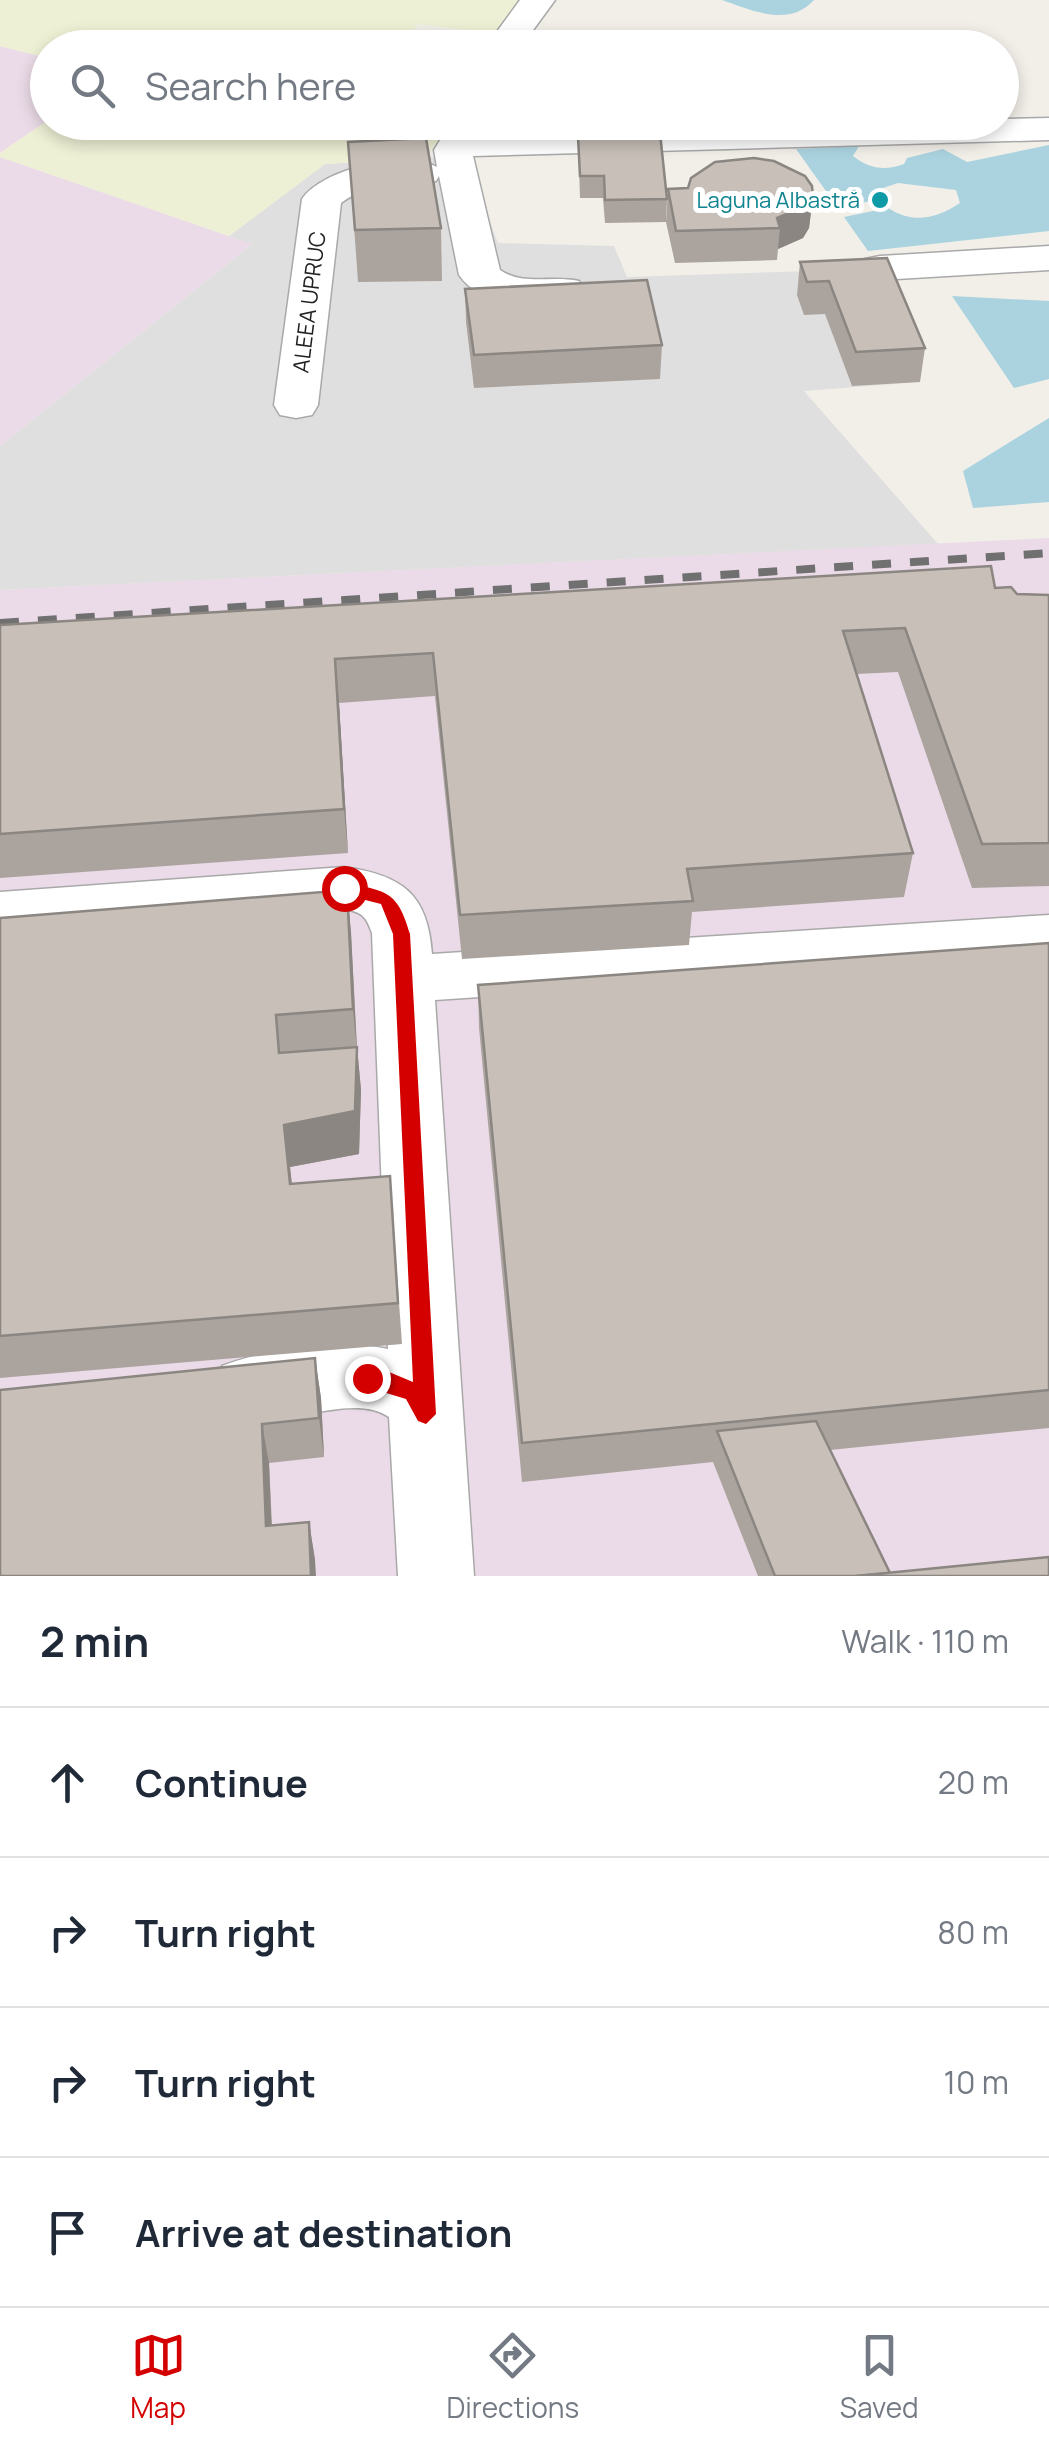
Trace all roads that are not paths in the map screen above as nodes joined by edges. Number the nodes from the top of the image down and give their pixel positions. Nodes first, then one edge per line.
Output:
1 (538, 0) edge
2 (516, 30) edge
3 (1049, 129) edge
4 (1019, 130) edge
5 (458, 140) edge
6 (458, 140) edge
7 (1049, 258) edge
8 (880, 268) edge
9 (605, 289) edge
10 (296, 405) dead end
11 (0, 914) edge
12 (1049, 936) edge
13 (404, 980) junction
14 (193, 1393) edge
15 (426, 1414) junction
16 (436, 1576) edge

1 - 2 street
3 - 4 street
5 - 9 street
6 - 10 street, ALEEA UPRUC
7 - 8 street
11 - 13 street
12 - 13 street
13 - 15 street
14 - 15 street
15 - 16 street

